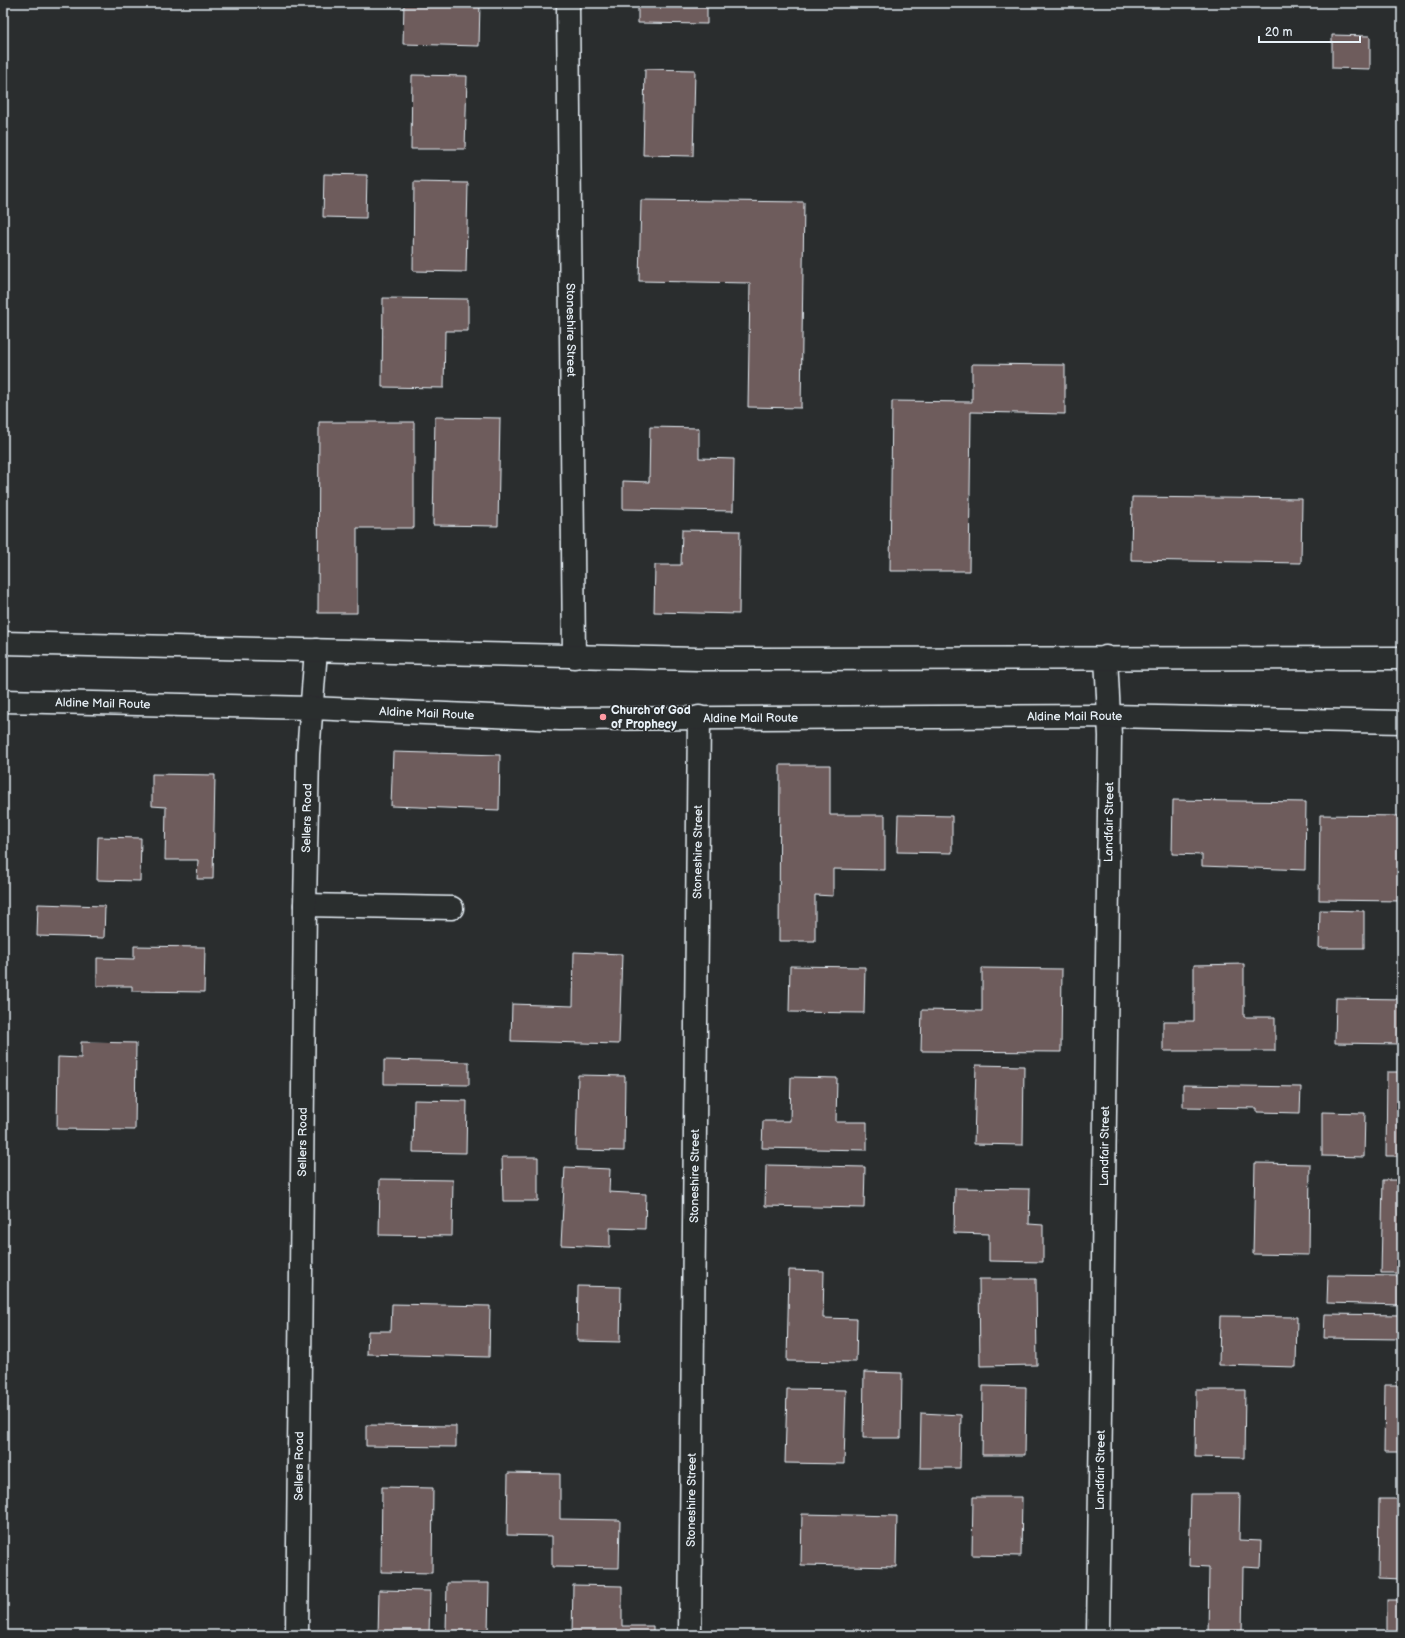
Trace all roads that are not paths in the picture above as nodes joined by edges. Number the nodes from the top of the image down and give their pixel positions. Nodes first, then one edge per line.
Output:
1 (568, 3) edge
2 (3, 643) edge
3 (316, 650) junction
4 (574, 657) junction
5 (1106, 657) junction
6 (1402, 658) edge
7 (3, 701) edge
8 (311, 708) junction
9 (1110, 716) junction
10 (699, 717) junction
11 (1402, 722) edge
12 (305, 905) junction
13 (452, 908) dead end
14 (297, 1635) edge
15 (690, 1635) edge
16 (1098, 1635) edge

1 - 4 street, Stoneshire Street
2 - 3 street
3 - 4 street
3 - 8 street, Sellers Road
4 - 5 street
5 - 6 street
5 - 9 street, Landfair Street
7 - 8 street, Aldine Mail Route
8 - 10 street, Aldine Mail Route
8 - 12 street, Sellers Road
9 - 10 street, Aldine Mail Route
9 - 11 street, Aldine Mail Route
9 - 16 street, Landfair Street
10 - 15 street, Stoneshire Street
12 - 13 street
12 - 14 street, Sellers Road

